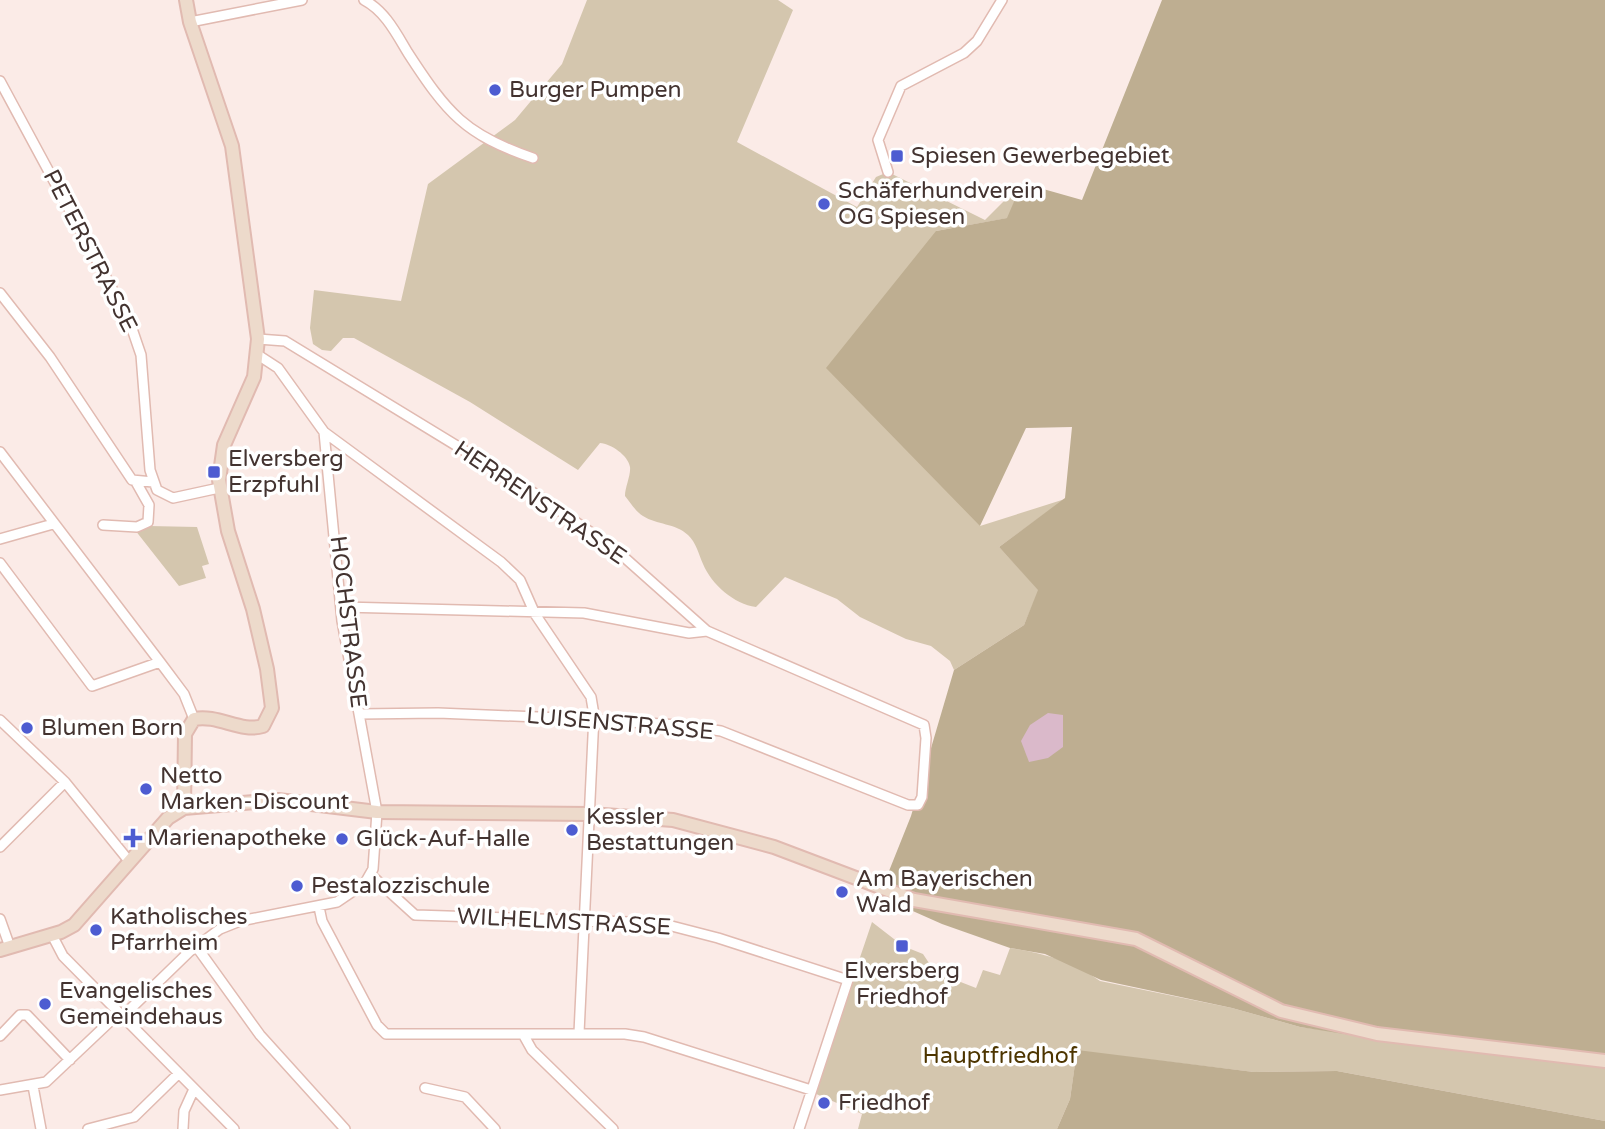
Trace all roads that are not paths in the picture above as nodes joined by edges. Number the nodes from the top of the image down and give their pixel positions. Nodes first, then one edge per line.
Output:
1 (186, 0) edge
2 (302, 0) edge
3 (364, 0) edge
4 (1002, 0) edge
5 (190, 22) junction
6 (0, 81) edge
7 (533, 158) dead end
8 (888, 172) dead end
9 (0, 293) edge
10 (258, 340) junction
11 (258, 355) junction
12 (324, 432) junction
13 (0, 452) edge
14 (136, 482) junction
15 (153, 482) junction
16 (219, 488) junction
17 (53, 524) junction
18 (103, 525) dead end
19 (0, 539) edge
20 (0, 563) edge
21 (342, 607) junction
22 (535, 614) junction
23 (706, 631) junction
24 (160, 662) junction
25 (359, 714) junction
26 (194, 719) junction
27 (0, 720) edge
28 (594, 721) junction
29 (65, 782) junction
30 (908, 805) joint
31 (184, 808) junction
32 (377, 812) junction
33 (590, 814) junction
34 (0, 847) edge
35 (129, 860) junction
36 (371, 875) junction
37 (319, 907) junction
38 (0, 919) edge
39 (584, 919) junction
40 (52, 935) junction
41 (196, 946) junction
42 (5, 949) edge
43 (120, 1015) junction
44 (579, 1033) junction
45 (523, 1034) junction
46 (0, 1036) edge
47 (70, 1060) junction
48 (1605, 1061) edge
49 (178, 1074) junction
50 (33, 1086) junction
51 (425, 1088) dead end
52 (194, 1089) junction
53 (0, 1090) edge
54 (811, 1090) junction
55 (114, 1127) edge
56 (41, 1129) edge
57 (88, 1129) edge
58 (183, 1129) edge
59 (233, 1129) edge
60 (345, 1129) edge
61 (495, 1129) edge
62 (613, 1129) edge
63 (799, 1129) edge

1 - 5 main road
2 - 5 street
3 - 7 street
4 - 8 street
5 - 10 main road
6 - 15 street, PETERSTRASSE
9 - 14 street
10 - 11 main road
10 - 23 street, HERRENSTRASSE
11 - 12 street
11 - 16 main road
12 - 21 street, HOCHSTRASSE
12 - 22 street
13 - 17 street
14 - 15 street
14 - 18 street
15 - 16 street
16 - 26 main road
17 - 19 street
17 - 24 street
20 - 24 street
21 - 22 street
21 - 25 street, HOCHSTRASSE
22 - 23 street
22 - 28 street
23 - 30 street, HERRENSTRASSE
24 - 26 street
25 - 28 street, LUISENSTRASSE
25 - 32 street, HOCHSTRASSE
26 - 31 main road
27 - 29 street
28 - 30 street, LUISENSTRASSE
28 - 33 street
29 - 34 street
29 - 35 street
31 - 32 main road
31 - 35 main road
32 - 33 main road
32 - 36 street, HOCHSTRASSE
33 - 39 street
33 - 48 main road
35 - 40 main road
36 - 37 street
36 - 39 street, WILHELMSTRASSE
37 - 41 street
37 - 45 street
38 - 42 street
39 - 44 street
39 - 54 street, WILHELMSTRASSE
40 - 42 main road
40 - 43 street
41 - 43 street
41 - 60 street
43 - 47 street
43 - 49 street
44 - 45 street
44 - 54 street
45 - 62 street
46 - 47 street
47 - 50 street
49 - 52 street
49 - 55 street
50 - 53 street
50 - 56 street
51 - 61 street
52 - 58 street
52 - 59 street
54 - 63 street
55 - 57 street

